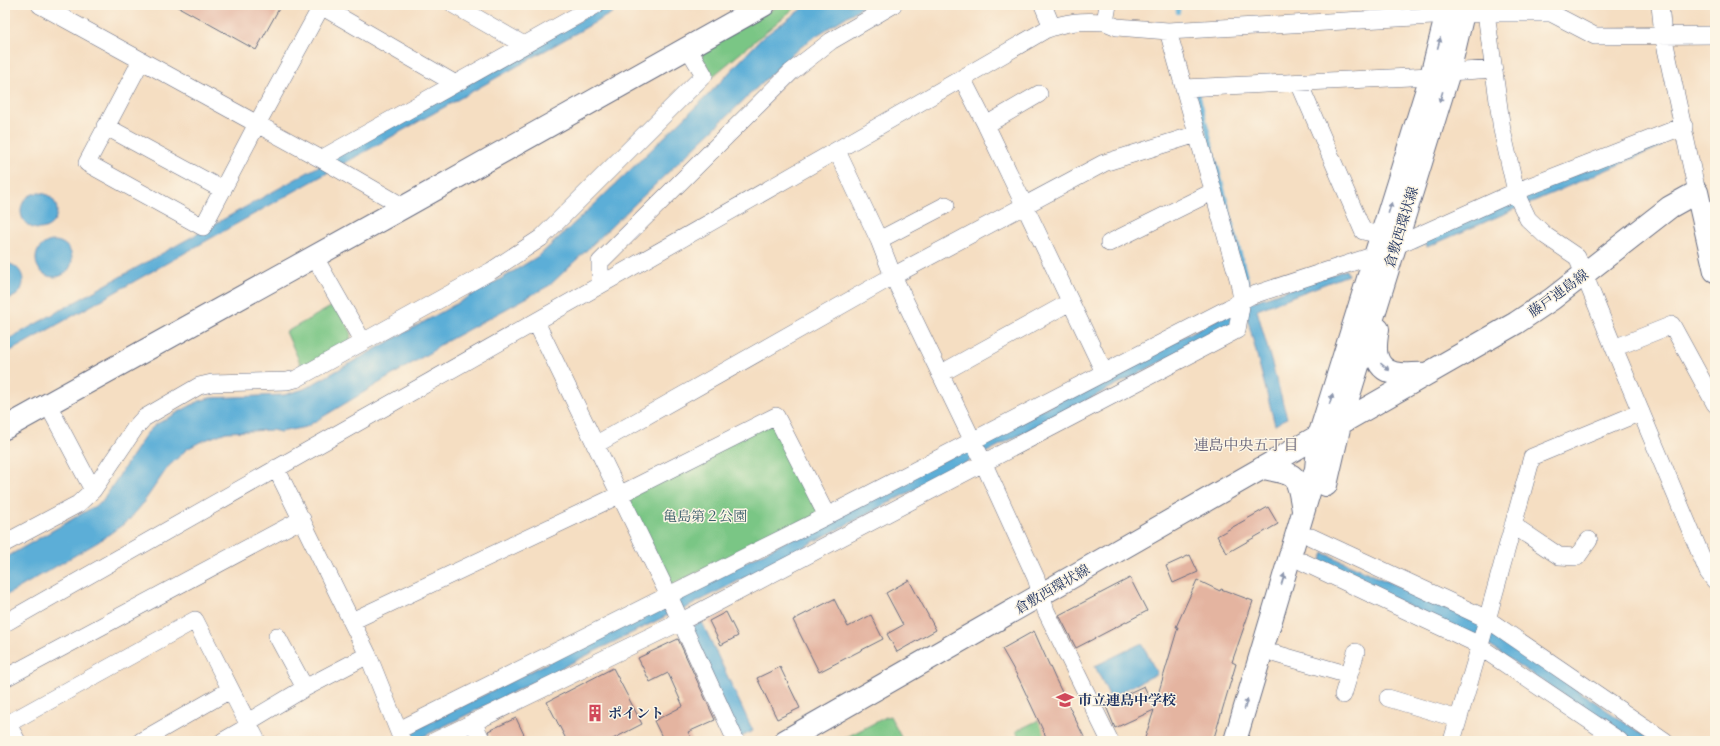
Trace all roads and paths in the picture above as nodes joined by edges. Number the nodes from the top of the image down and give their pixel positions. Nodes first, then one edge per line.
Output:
1 (40, 5) edge
2 (454, 5) edge
3 (764, 5) edge
4 (893, 5) edge
5 (1043, 5) edge
6 (1108, 5) edge
7 (1660, 5) edge
8 (322, 6) edge
9 (587, 7) edge
10 (1456, 10) edge
11 (1486, 13) junction
12 (1105, 22) junction
13 (1052, 27) junction
14 (1168, 31) junction
15 (1664, 35) junction
16 (1715, 35) edge
17 (524, 45) junction
18 (688, 48) junction
19 (141, 60) junction
20 (1493, 69) junction
21 (1440, 74) junction
22 (962, 78) junction
23 (454, 83) junction
24 (1299, 83) junction
25 (1185, 88) junction
26 (1039, 94) dead end
27 (256, 124) junction
28 (986, 125) junction
29 (105, 126) junction
30 (1684, 126) junction
31 (1197, 134) junction
32 (837, 151) junction
33 (328, 163) junction
34 (223, 190) junction
35 (1212, 192) junction
36 (1697, 192) junction
37 (1518, 199) junction
38 (946, 204) dead end
39 (1024, 205) junction
40 (404, 208) junction
41 (879, 240) junction
42 (1109, 243) dead end
43 (1384, 245) junction
44 (314, 256) junction
45 (1715, 272) edge
46 (1583, 275) junction
47 (894, 276) junction
48 (600, 284) junction
49 (1383, 290) junction
50 (1070, 302) junction
51 (1240, 310) junction
52 (536, 322) junction
53 (363, 342) junction
54 (1614, 348) junction
55 (1104, 372) junction
56 (940, 374) junction
57 (1426, 374) junction
58 (1715, 404) edge
59 (48, 405) junction
60 (1641, 412) junction
61 (1340, 424) junction
62 (5, 428) edge
63 (1319, 436) junction
64 (595, 445) junction
65 (977, 451) junction
66 (276, 468) junction
67 (1262, 468) junction
68 (93, 490) junction
69 (619, 495) junction
70 (1304, 512) junction
71 (827, 516) junction
72 (302, 519) junction
73 (1513, 525) junction
74 (1311, 537) junction
75 (1589, 540) dead end
76 (5, 544) edge
77 (1303, 562) junction
78 (1715, 581) edge
79 (1041, 595) junction
80 (669, 598) junction
81 (679, 619) junction
82 (352, 621) junction
83 (5, 624) edge
84 (1483, 633) junction
85 (277, 636) dead end
86 (1356, 652) dead end
87 (1276, 654) junction
88 (368, 655) junction
89 (1349, 675) junction
90 (5, 678) edge
91 (304, 688) junction
92 (230, 690) junction
93 (1343, 696) dead end
94 (1388, 698) dead end
95 (1458, 719) junction
96 (473, 722) junction
97 (251, 730) edge
98 (401, 735) edge
99 (17, 741) edge
100 (141, 741) edge
101 (223, 741) edge
102 (435, 741) edge
103 (482, 741) edge
104 (736, 741) edge
105 (785, 741) edge
106 (1110, 741) edge
107 (1235, 741) edge
108 (1251, 741) edge
109 (1452, 741) edge
110 (1620, 741) edge
111 (1665, 741) edge

1 - 19 street
2 - 17 street
3 - 18 main road
4 - 48 street
5 - 13 street
6 - 12 street
7 - 15 street
8 - 23 street
8 - 27 street
9 - 17 street
10 - 11 street
10 - 14 street
10 - 21 main road, 倉敷西環状線
11 - 15 street
11 - 20 street
12 - 13 street
12 - 14 street
13 - 22 street
14 - 25 street
15 - 16 street
15 - 30 street
17 - 23 street
18 - 40 main road
18 - 53 street
19 - 27 street
19 - 29 street
20 - 21 street
20 - 37 street
21 - 24 street
21 - 43 main road, 倉敷西環状線
22 - 28 street
22 - 32 street
23 - 33 street
24 - 25 street
24 - 43 street
25 - 31 street
26 - 28 street
27 - 33 street
27 - 34 street
28 - 39 street
29 - 34 street
29 - 34 street
30 - 36 street
30 - 37 street
31 - 35 street
31 - 39 street
32 - 41 street
32 - 48 street
33 - 40 street
35 - 42 street
35 - 51 street
36 - 45 main road
36 - 46 main road, 藤戸連島線
37 - 43 street
37 - 46 street
38 - 41 street
39 - 47 street
39 - 50 street
40 - 44 main road
41 - 47 street
43 - 49 main road, 倉敷西環状線
43 - 51 street
63 -> 43 main road, 倉敷西環状線
44 - 53 street
44 - 59 main road
46 - 54 street
46 - 57 main road, 藤戸連島線
47 - 56 street
47 - 64 street
48 - 52 street
49 -> 57 main road
49 - 61 main road, 倉敷西環状線
50 - 55 street
50 - 56 street
51 - 55 street
51 - 65 street
52 - 64 street
52 - 66 street
53 - 68 street
54 - 58 street
54 - 60 street
55 - 65 street
56 - 65 street
57 - 61 main road, 藤戸連島線
59 - 62 main road
59 - 68 street
60 - 73 street
60 - 78 street
61 - 63 main road, 倉敷西環状線
61 - 74 main road
63 - 67 main road, 倉敷西環状線
63 - 70 main road
64 - 69 street
65 - 71 street
65 - 79 street
65 - 81 street
66 - 72 street
66 - 83 street
67 - 70 main road
67 - 79 main road, 倉敷西環状線
68 - 76 street
69 - 71 street
69 - 80 street
69 - 82 street
107 -> 70 main road
71 - 80 street
72 - 82 street
72 - 90 street
73 - 75 street
73 - 84 street
74 - 77 main road
74 - 84 street
77 - 84 street
77 - 87 main road
79 - 105 main road, 倉敷西環状線
79 - 106 street
80 - 81 street
80 - 98 street
81 - 96 street
81 - 104 street
82 - 88 street
84 - 95 street
84 - 110 street
84 - 111 street
85 - 91 street
86 - 89 street
87 - 89 street
87 - 108 main road
88 - 91 street
88 - 98 street
89 - 93 street
91 - 97 street
92 - 97 street
92 - 99 street
92 - 100 street
94 - 95 street
95 - 109 street
96 - 102 street
96 - 103 street
97 - 101 street

